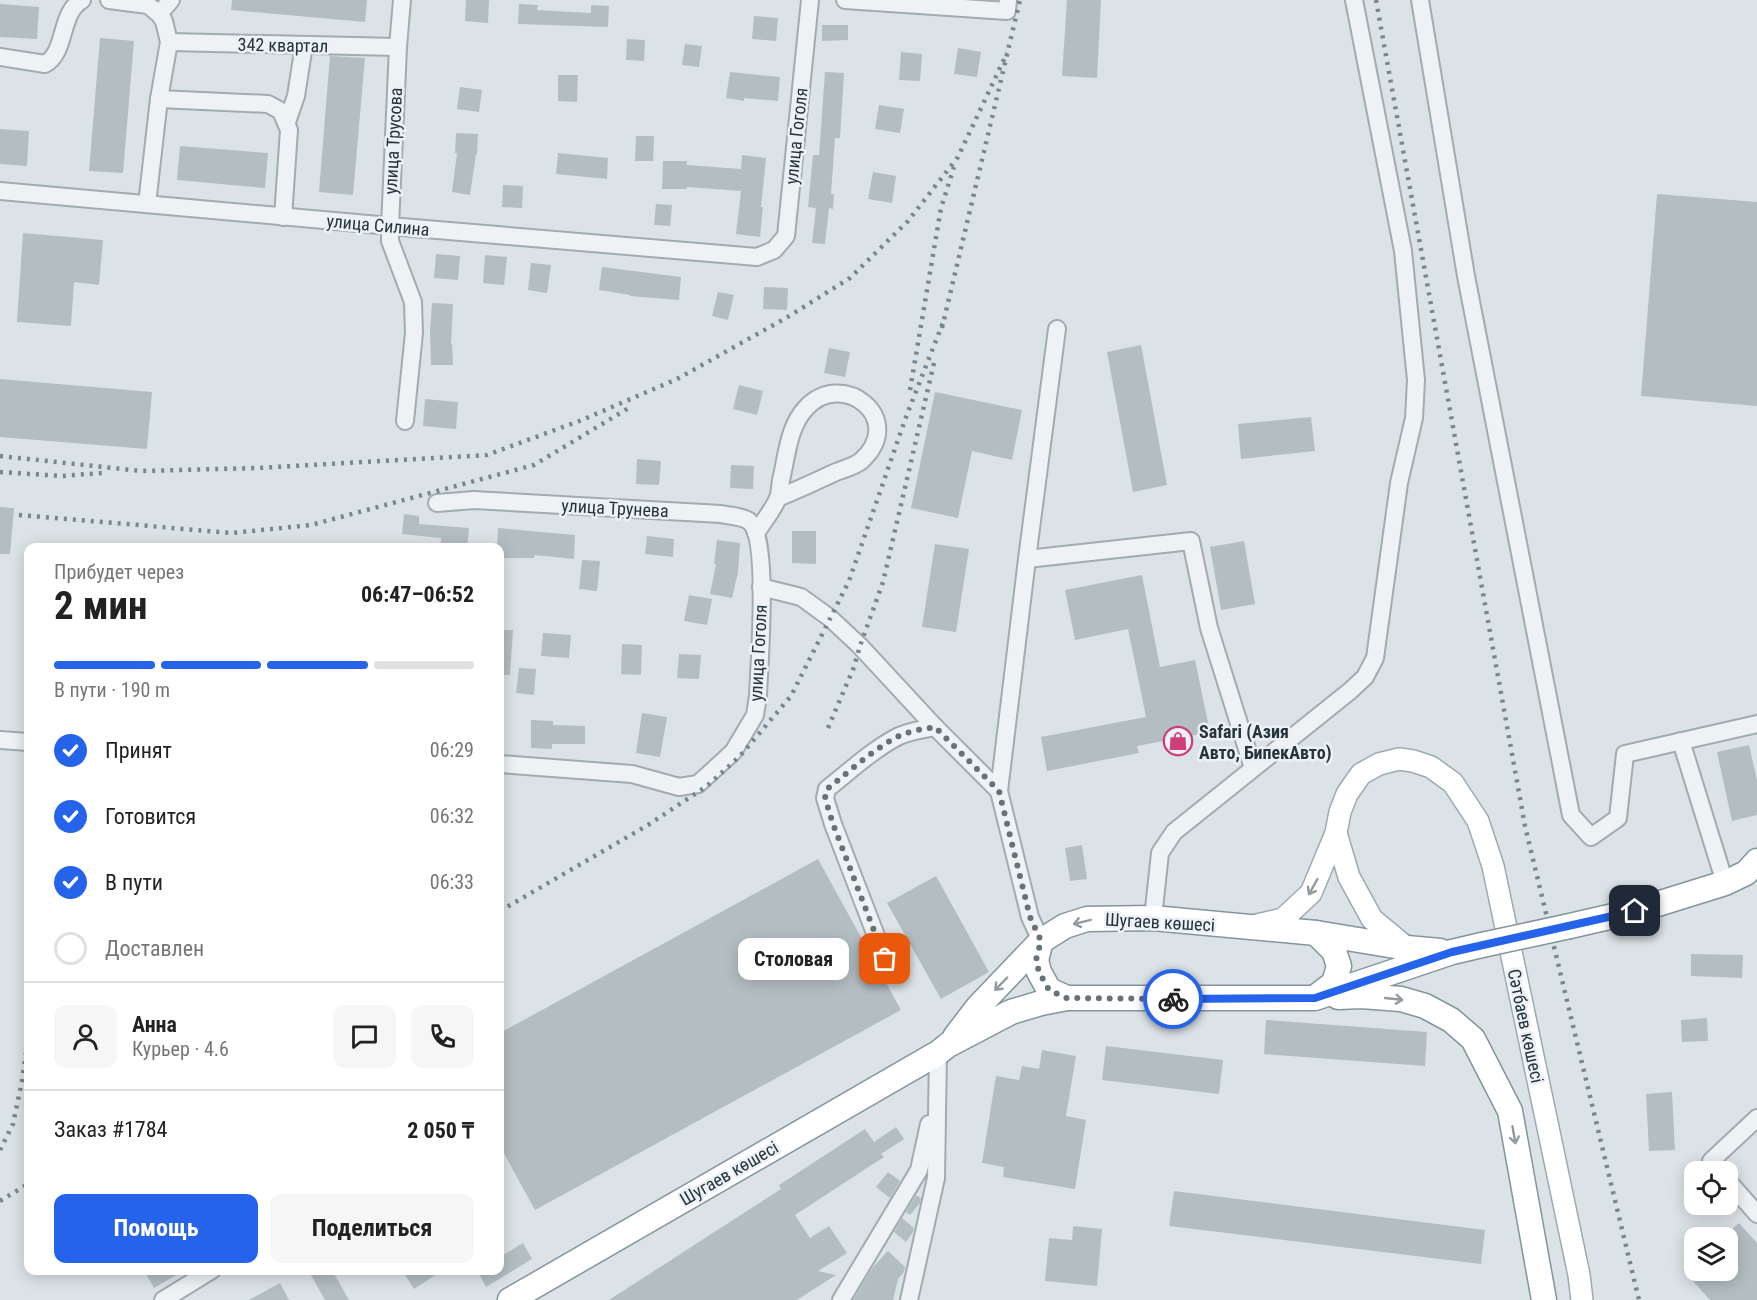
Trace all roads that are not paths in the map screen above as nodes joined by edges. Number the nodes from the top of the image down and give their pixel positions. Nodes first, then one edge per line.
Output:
1 (82, 0) edge
2 (109, 0) edge
3 (171, 0) edge
4 (402, 0) edge
5 (810, 0) edge
6 (845, 0) edge
7 (1354, 0) edge
8 (1420, 0) edge
9 (1007, 5) edge
10 (159, 14) junction
11 (169, 42) junction
12 (304, 45) junction
13 (398, 47) junction
14 (0, 57) edge
15 (159, 99) junction
16 (286, 122) junction
17 (0, 191) edge
18 (147, 204) junction
19 (283, 217) junction
20 (390, 226) junction
21 (757, 256) joint
22 (1057, 329) dead end
23 (405, 422) dead end
24 (778, 498) junction
25 (436, 503) dead end
26 (756, 533) junction
27 (1027, 559) junction
28 (761, 587) junction
29 (1757, 724) edge
30 (935, 727) junction
31 (0, 740) edge
32 (1681, 741) junction
33 (24, 742) edge
34 (504, 764) edge
35 (1253, 768) junction
36 (999, 791) junction
37 (1336, 833) junction
38 (1757, 861) edge
39 (1725, 884) junction
40 (1153, 918) junction
41 (1245, 927) junction
42 (1316, 933) junction
43 (1041, 941) junction
44 (1407, 948) junction
45 (1452, 952) junction
46 (885, 959) dead end
47 (1066, 998) junction
48 (1315, 998) junction
49 (943, 1049) junction
50 (936, 1091) junction
51 (1757, 1118) edge
52 (1711, 1161) edge
53 (1738, 1192) edge
54 (1757, 1214) edge
55 (204, 1275) edge
56 (163, 1300) edge
57 (510, 1300) edge
58 (841, 1300) edge
59 (909, 1300) edge
60 (1544, 1300) edge
61 (1582, 1300) edge

1 - 14 street
2 - 10 street
3 - 10 street
4 - 13 street, улица Трусова
5 - 21 street, улица Гоголя
6 - 9 street
7 - 35 street
8 - 32 street
10 - 11 street
11 - 12 street, 342 квартал
11 - 15 street
12 - 13 street, 342 квартал
12 - 16 street
13 - 20 street, улица Трусова
15 - 16 street
15 - 18 street
16 - 19 street
17 - 18 street, улица Силина
18 - 19 street, улица Силина
19 - 20 street, улица Силина
20 - 21 street, улица Силина
20 - 23 street, улица Трусова
22 - 27 street
24 - 24 street
24 - 26 street
25 - 26 street, улица Трунева
26 - 28 street, улица Гоголя
27 - 35 street
27 - 36 street
28 - 30 street
28 - 34 street, улица Гоголя
29 - 32 street
30 - 36 street
30 - 46 street
31 - 33 street
32 - 39 street
35 - 40 street
36 - 43 street
37 -> 41 main road, Сәтбаев көшесі
37 - 44 main road
37 - 61 main road, Сәтбаев көшесі
38 - 39 highway, Шугаев көшесі
39 - 45 highway, Шугаев көшесі, bridge
40 - 41 highway, Шугаев көшесі
40 -> 43 highway, Шугаев көшесі
41 - 42 highway, Шугаев көшесі
42 - 44 highway, Шугаев көшесі
42 - 48 highway
43 - 47 highway
43 -> 49 highway, Шугаев көшесі
44 - 45 highway, Шугаев көшесі
45 - 48 highway, Шугаев көшесі
47 - 48 highway, Шугаев көшесі
47 - 49 highway, Шугаев көшесі
48 -> 60 highway
49 - 50 street
49 - 57 highway, Шугаев көшесі
50 - 58 street
50 - 59 street
51 - 52 street
53 - 54 street
55 - 56 street

